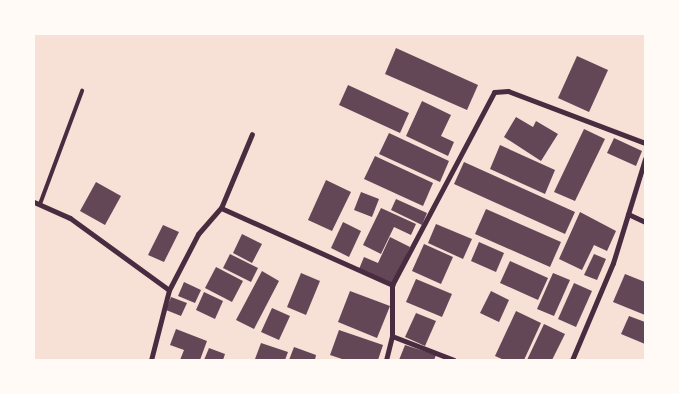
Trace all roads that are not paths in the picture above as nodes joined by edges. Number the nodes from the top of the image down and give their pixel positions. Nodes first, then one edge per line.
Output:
1 (82, 91) dead end
2 (252, 134) dead end
3 (645, 143) edge
4 (645, 159) edge
5 (37, 203) edge
6 (221, 208) junction
7 (628, 214) junction
8 (645, 222) edge
9 (392, 286) junction
10 (169, 290) junction
11 (392, 336) junction
12 (150, 360) edge
13 (386, 360) edge
14 (454, 360) edge
15 (572, 360) edge

1 - 5 lane
2 - 6 street
3 - 9 street
4 - 7 street
5 - 10 street
6 - 9 street
6 - 10 street
7 - 8 street
7 - 15 street
9 - 11 street
10 - 12 street
11 - 13 street
11 - 14 street

